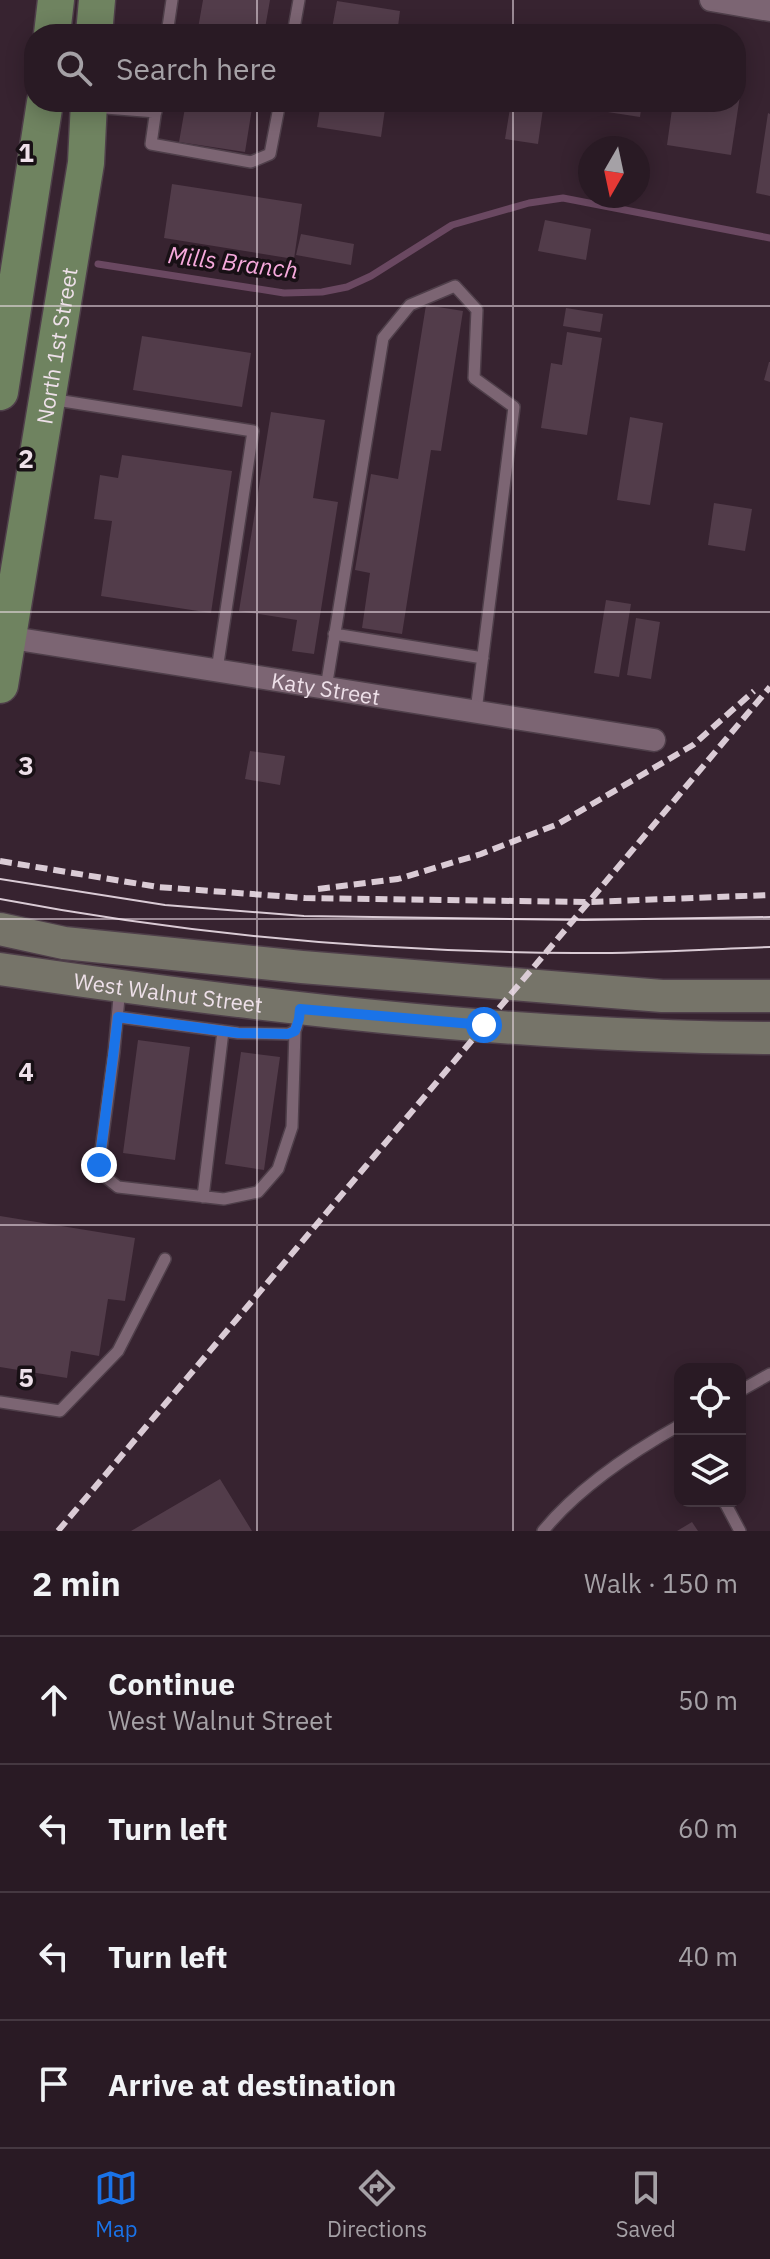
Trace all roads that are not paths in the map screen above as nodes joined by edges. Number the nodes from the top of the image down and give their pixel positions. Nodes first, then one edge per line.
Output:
1 (56, 0) edge
2 (97, 0) edge
3 (172, 0) edge
4 (299, 0) edge
5 (711, 0) edge
6 (770, 10) edge
7 (53, 24) edge
8 (95, 24) edge
9 (168, 24) edge
10 (295, 24) edge
11 (43, 112) edge
12 (89, 112) edge
13 (156, 112) edge
14 (278, 112) edge
15 (0, 392) edge
16 (47, 398) junction
17 (334, 634) junction
18 (4, 637) edge
19 (483, 658) junction
20 (217, 670) junction
21 (0, 685) edge
22 (326, 688) junction
23 (476, 711) junction
24 (654, 740) dead end
25 (0, 929) edge
26 (302, 967) junction
27 (0, 969) edge
28 (770, 996) edge
29 (119, 1002) junction
30 (297, 1020) junction
31 (223, 1031) junction
32 (770, 1038) edge
33 (203, 1197) junction
34 (165, 1259) dead end
35 (770, 1374) edge
36 (746, 1388) edge
37 (0, 1402) edge
38 (674, 1428) edge
39 (727, 1507) edge
40 (543, 1531) edge
41 (740, 1531) edge

1 - 7 main road
2 - 8 main road
3 - 9 lane
4 - 10 lane
5 - 6 street
11 - 15 main road
12 - 16 main road, North 1st Street
13 - 14 lane
16 - 18 main road, North 1st Street
16 - 20 lane
17 - 19 lane
17 - 19 lane
17 - 22 lane
18 - 20 street, Katy Street
18 - 21 main road, North 1st Street
19 - 23 lane
20 - 22 street, Katy Street
22 - 23 street, Katy Street
23 - 24 street, Katy Street
25 - 26 main road, West Walnut Street
26 - 28 main road, West Walnut Street
26 - 30 main road
27 - 29 main road, West Walnut Street
29 - 30 main road, West Walnut Street
29 - 31 lane
29 - 33 lane
30 - 31 lane
30 - 32 main road, West Walnut Street
30 - 33 lane
31 - 33 lane
34 - 37 lane
35 - 36 lane
38 - 40 lane
39 - 41 lane

